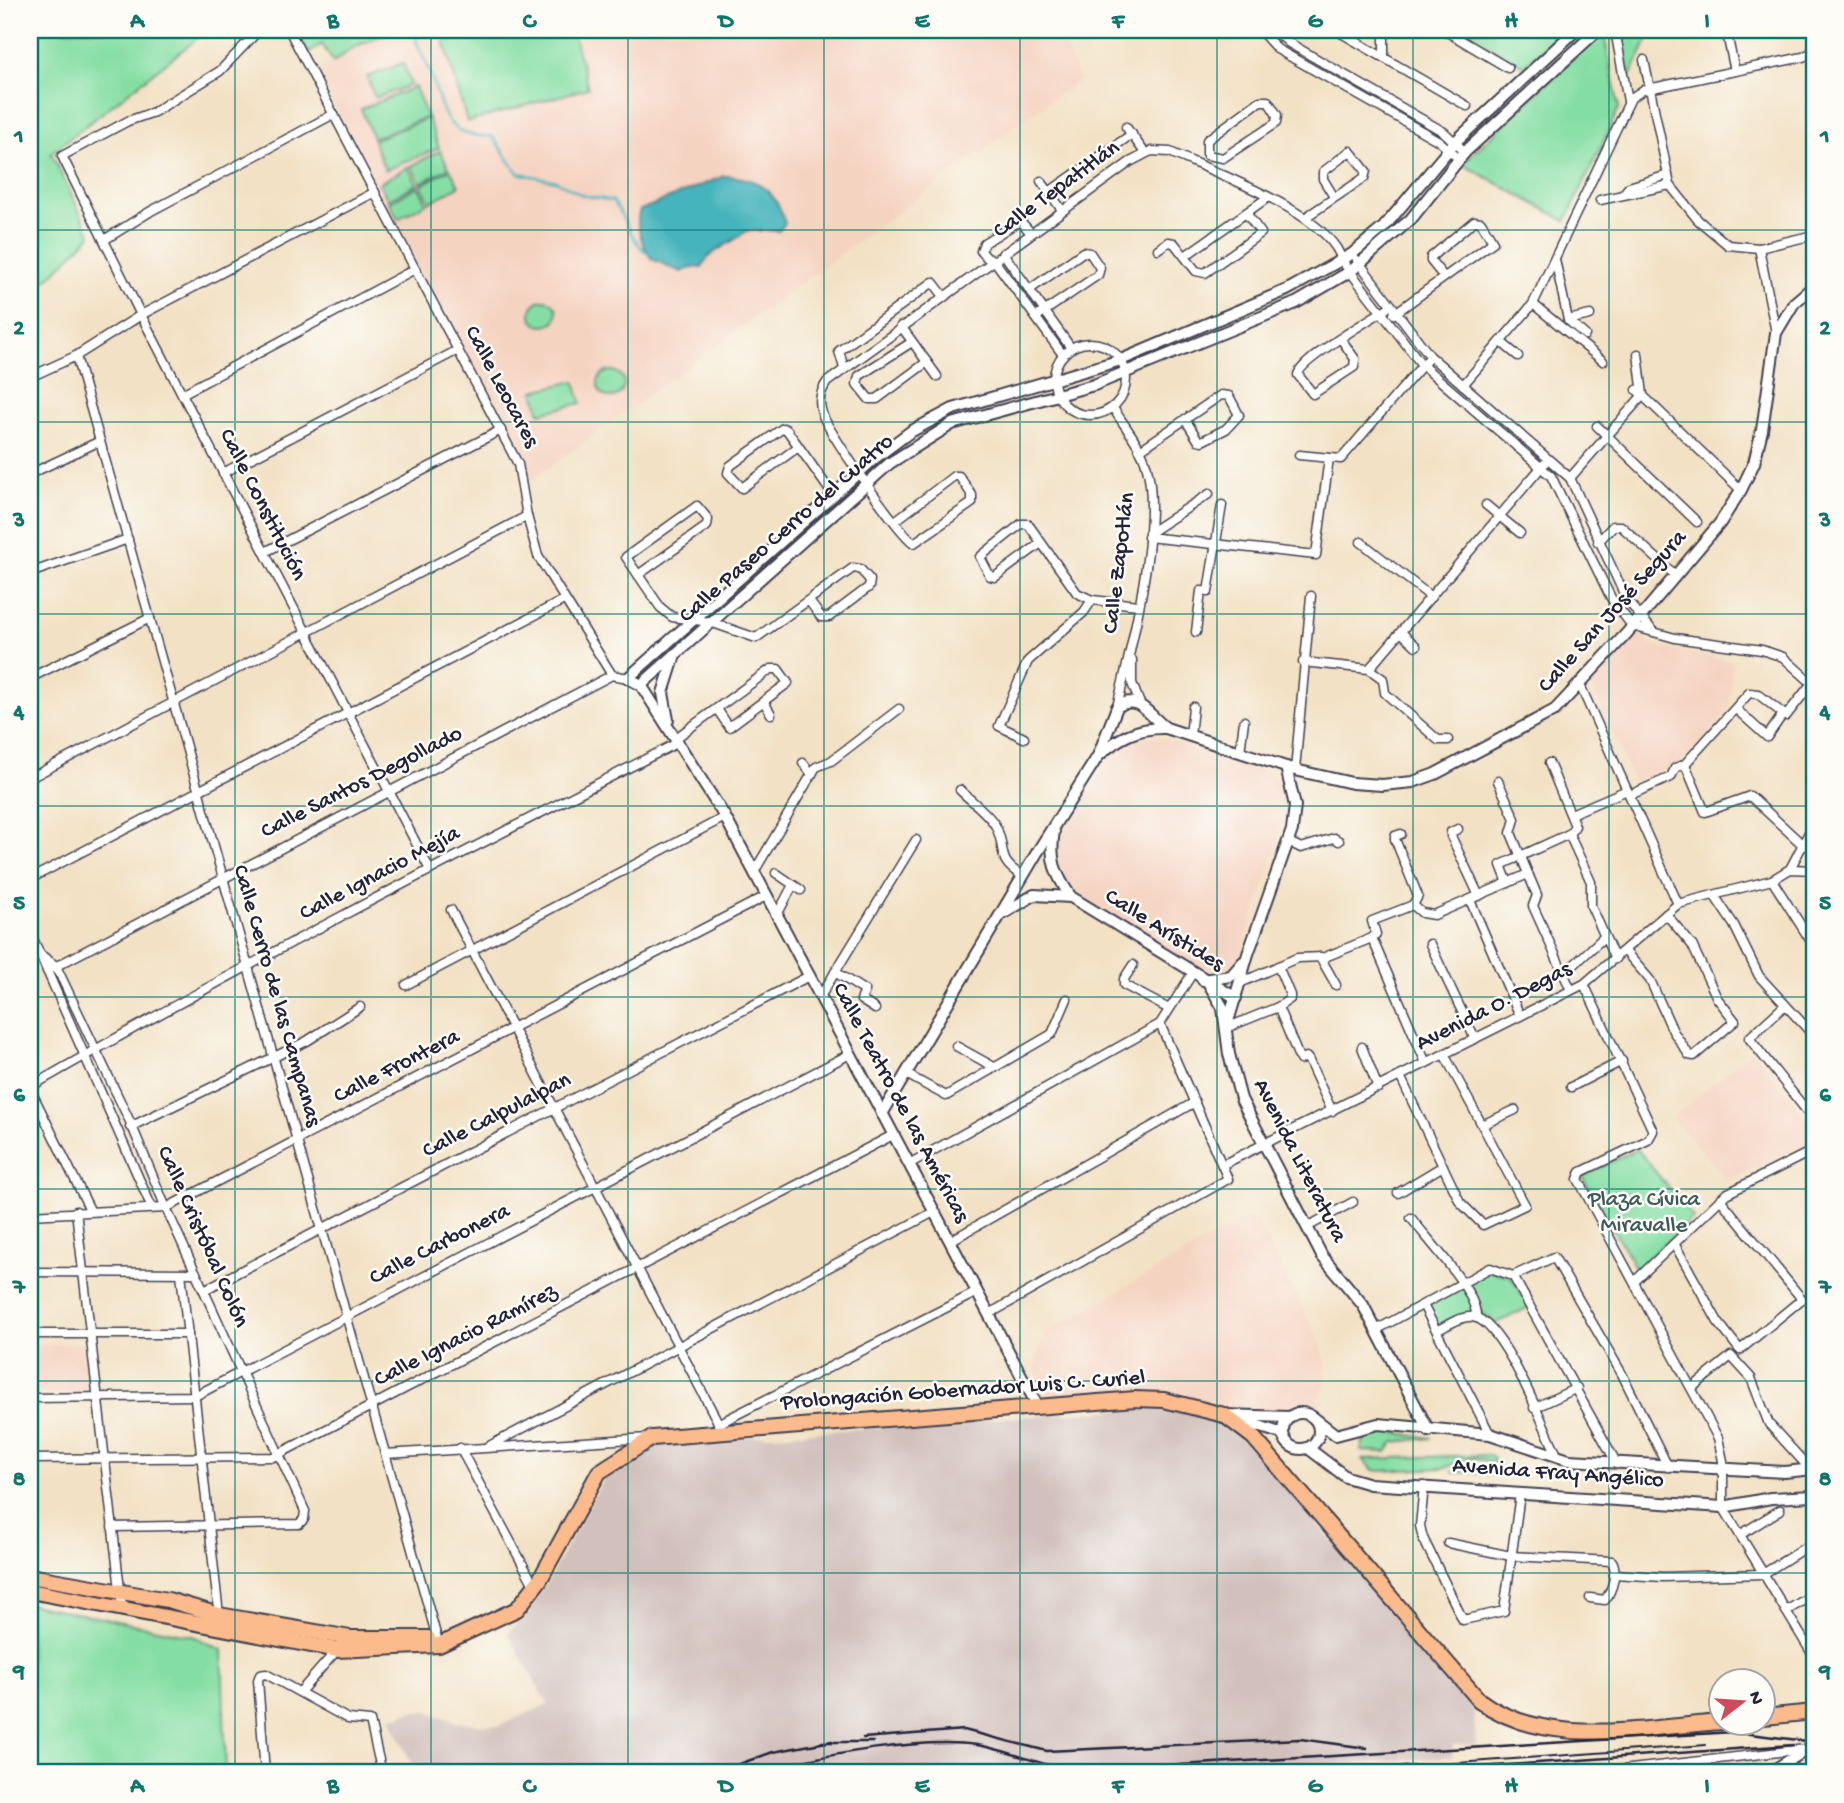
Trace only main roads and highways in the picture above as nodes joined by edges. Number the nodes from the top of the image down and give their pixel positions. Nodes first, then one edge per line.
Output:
1 (30, 1576) edge
2 (30, 1591) edge
3 (438, 1642) junction
4 (1814, 1712) edge
5 (1778, 1716) edge
6 (1708, 1723) edge

1 - 3 main road, Prolongación Gobernador Luis C. Curiel
2 - 3 main road, Prolongación Gobernador Luis C. Curiel
3 - 6 main road, Prolongación Gobernador Luis C. Curiel
4 - 5 main road

